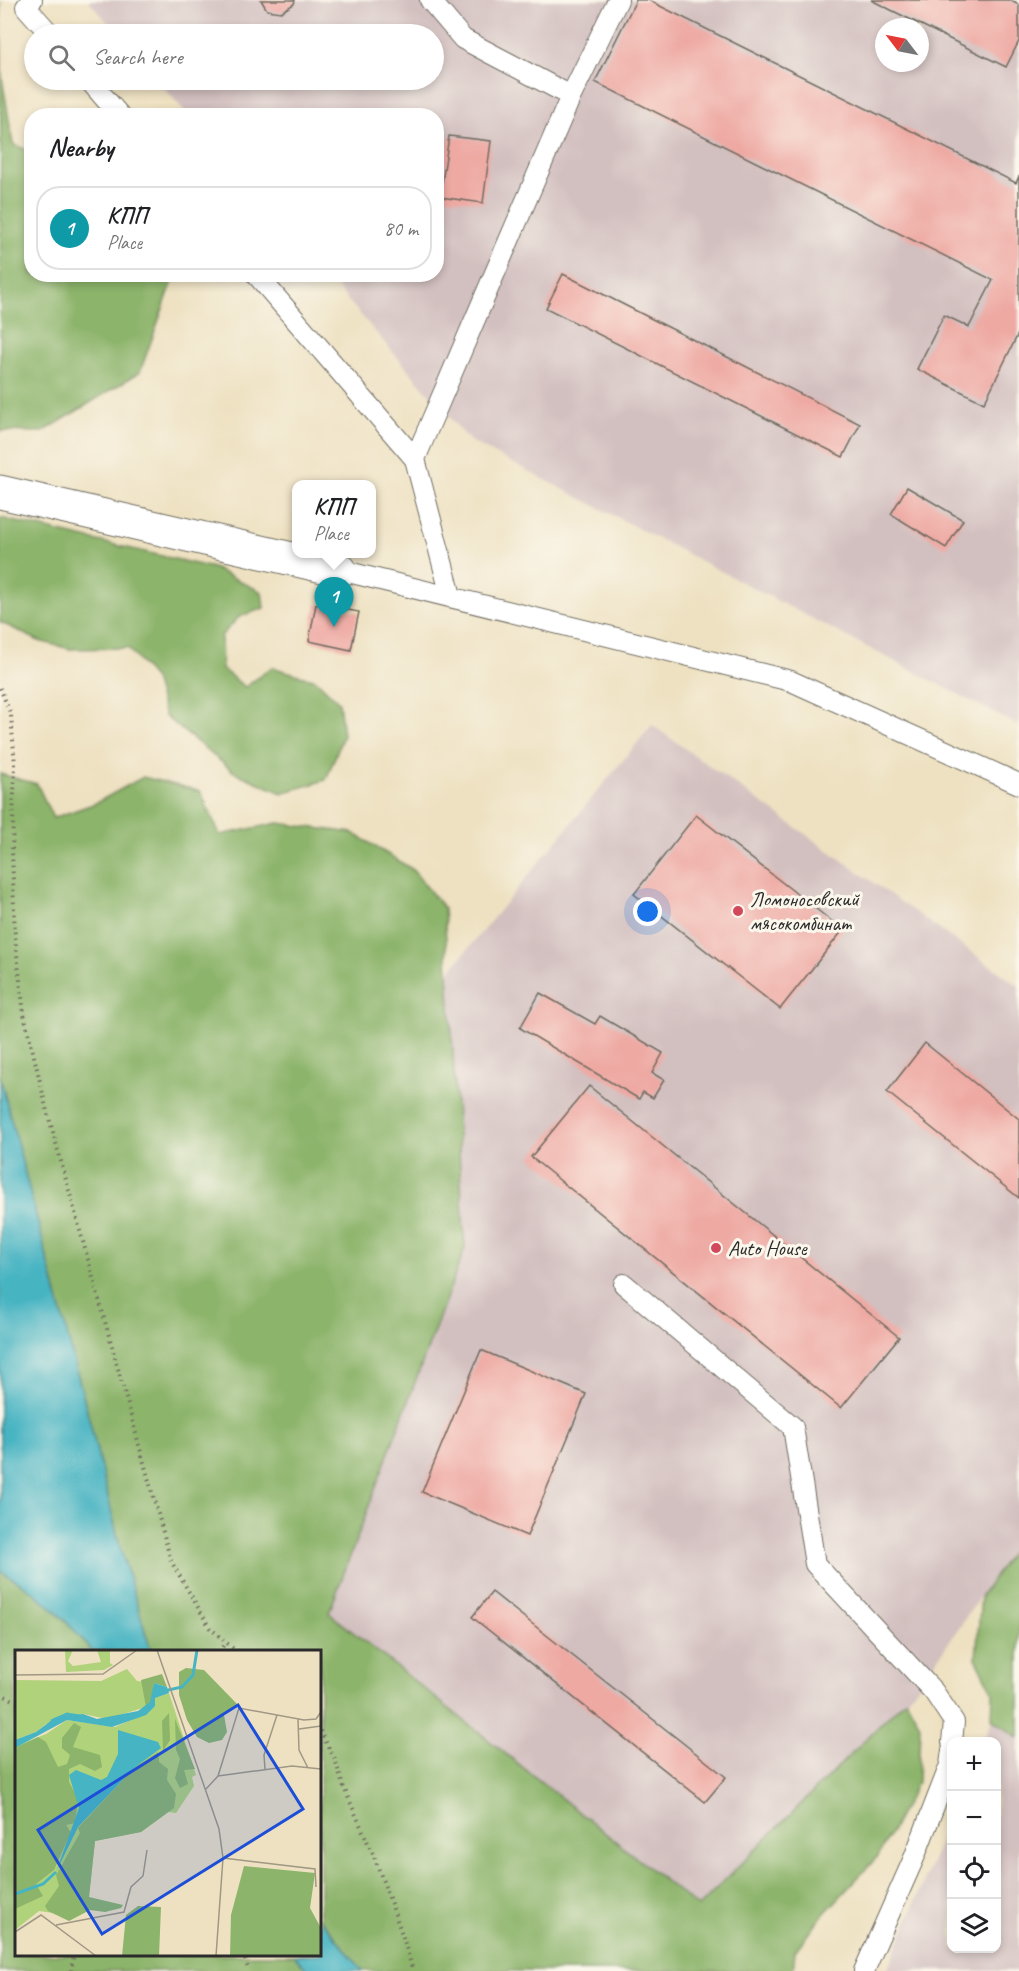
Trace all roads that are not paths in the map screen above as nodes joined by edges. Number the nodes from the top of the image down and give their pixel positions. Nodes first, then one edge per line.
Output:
1 (32, 0) edge
2 (430, 0) edge
3 (618, 0) edge
4 (41, 24) edge
5 (98, 90) edge
6 (571, 96) junction
7 (113, 108) edge
8 (263, 282) edge
9 (415, 459) junction
10 (0, 492) edge
11 (340, 570) joint
12 (451, 596) junction
13 (1018, 782) edge
14 (624, 1284) dead end
15 (952, 1737) edge
16 (947, 1773) edge
17 (864, 1971) edge

1 - 4 lane
2 - 6 lane
3 - 6 lane
5 - 7 lane
6 - 9 lane
8 - 9 lane
9 - 12 lane
10 - 11 street
11 - 12 lane
12 - 13 lane
14 - 15 lane
16 - 17 lane

